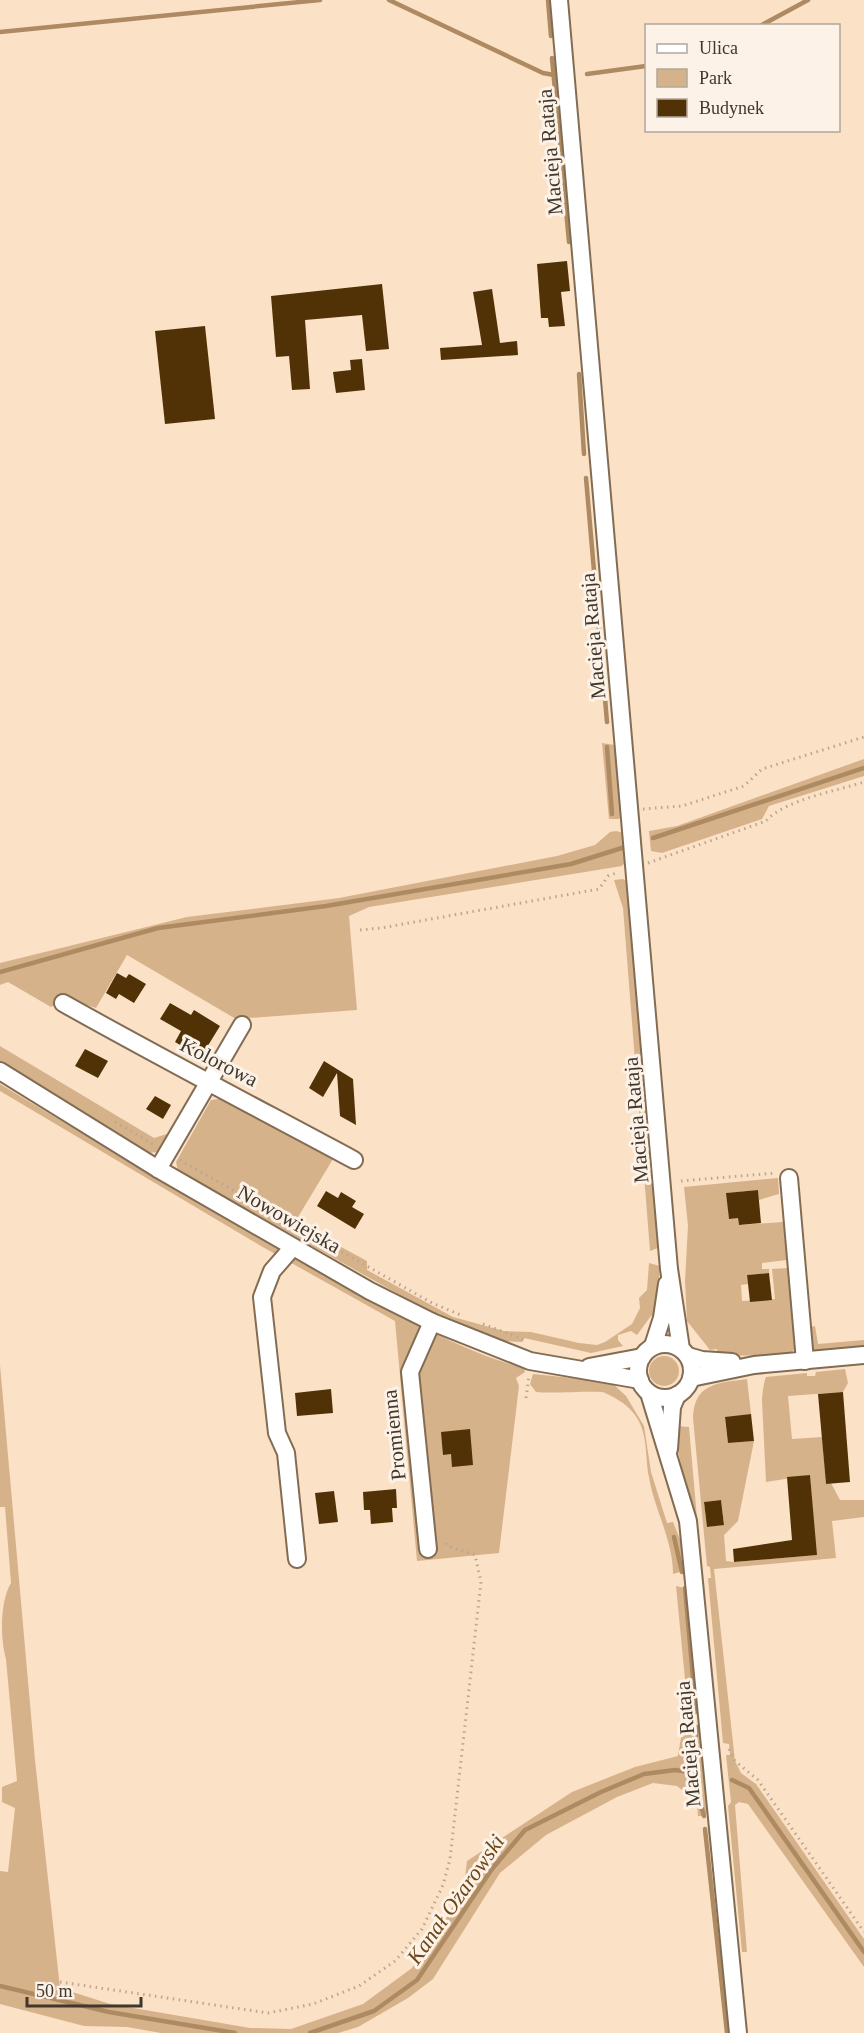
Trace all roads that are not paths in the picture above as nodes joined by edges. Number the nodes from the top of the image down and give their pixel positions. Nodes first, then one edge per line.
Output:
1 (559, 0) edge
2 (63, 1003) dead end
3 (242, 1025) dead end
4 (0, 1071) edge
5 (209, 1083) junction
6 (354, 1160) dead end
7 (158, 1170) junction
8 (789, 1178) road end
9 (293, 1247) junction
10 (669, 1269) junction
11 (432, 1322) junction
12 (647, 1351) junction
13 (684, 1352) junction
14 (864, 1355) edge
15 (805, 1361) junction
16 (754, 1365) junction
17 (573, 1370) junction
18 (691, 1378) junction
19 (644, 1386) junction
20 (677, 1395) junction
21 (668, 1453) junction
22 (434, 1543) road end
23 (297, 1559) dead end
24 (738, 2033) edge

1 - 10 street, Macieja Rataja
2 - 5 street, Kolorowa
3 - 5 street
4 - 7 street, Nowowiejska
5 - 6 street, Kolorowa
5 - 7 street
7 - 9 street, Nowowiejska
8 - 15 street
9 - 11 street, Nowowiejska
9 - 23 street
10 - 12 street, Macieja Rataja
10 - 13 street, Macieja Rataja
11 - 17 street, Nowowiejska
11 - 22 street, Promienna
12 - 13 street
12 - 17 street, Nowowiejska
12 - 19 street
13 - 16 street
13 - 18 street
14 - 15 street
15 - 16 street
16 - 18 street
17 - 19 street, Nowowiejska
18 - 20 street
19 - 20 street
19 - 21 street, Macieja Rataja
20 - 21 street, Macieja Rataja
21 - 24 street, Macieja Rataja

